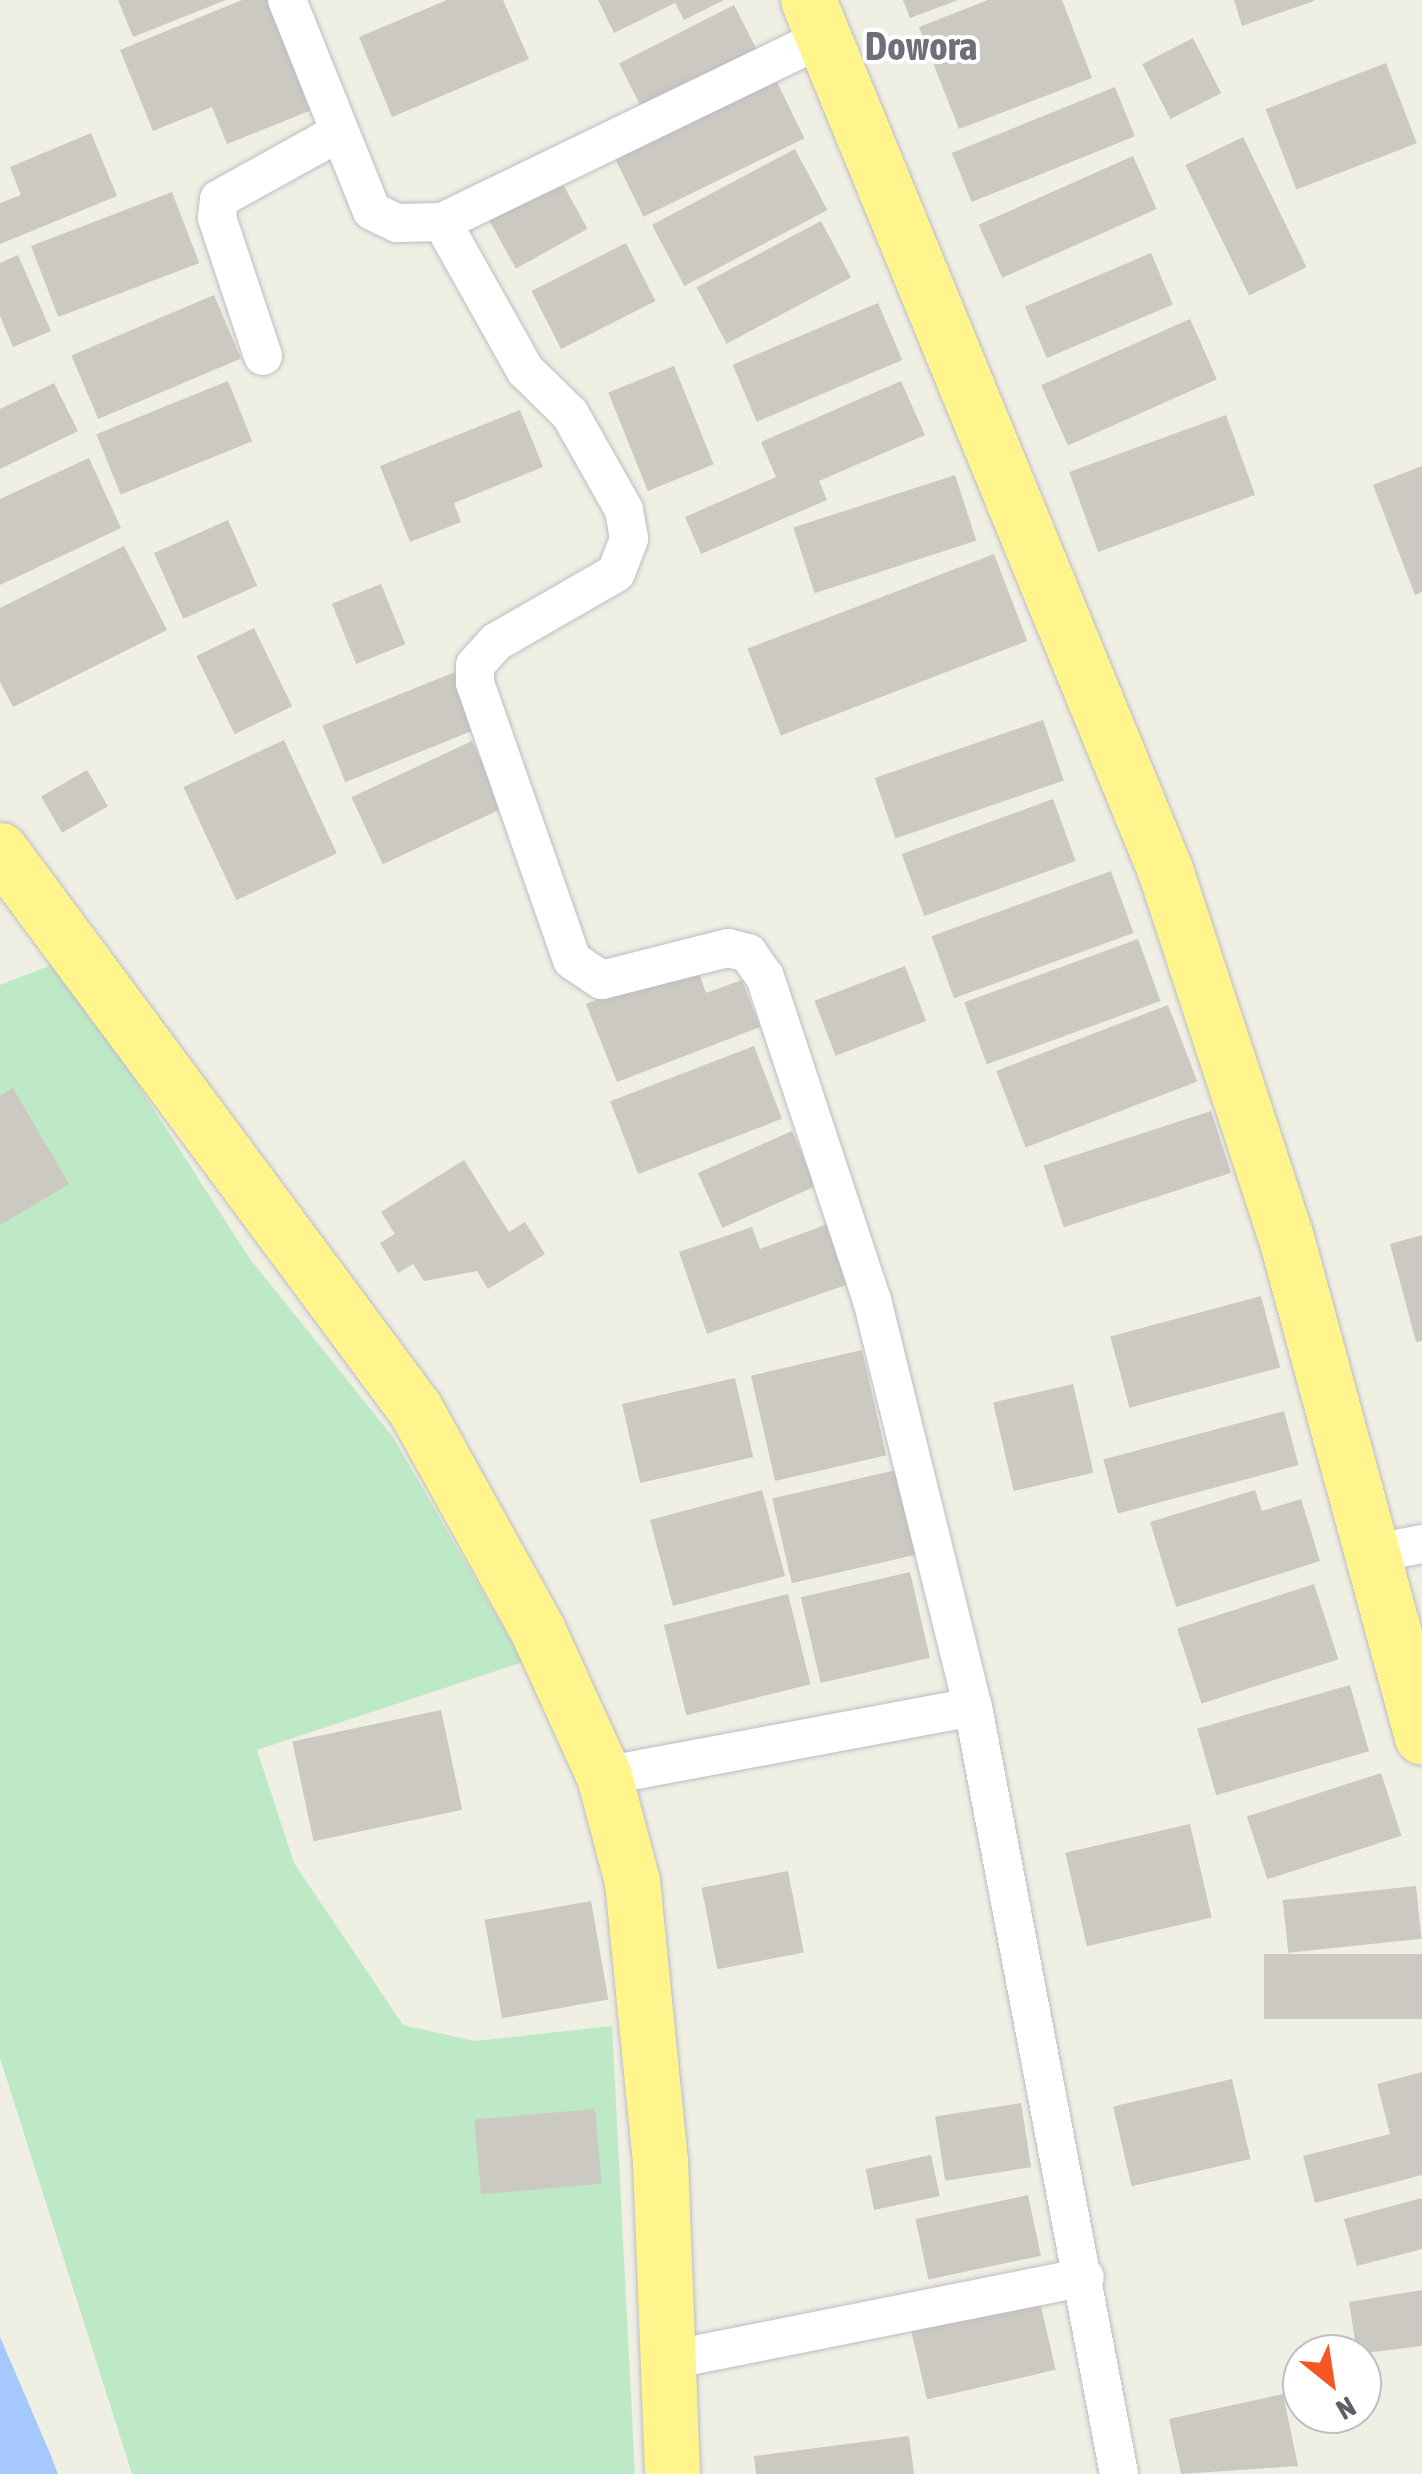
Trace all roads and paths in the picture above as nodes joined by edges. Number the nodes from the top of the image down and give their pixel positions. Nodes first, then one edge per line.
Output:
1 (287, 0) edge
2 (815, 19) edge
3 (338, 134) junction
4 (442, 222) junction
5 (263, 356) dead end
6 (0, 850) edge
7 (1396, 1549) edge
8 (972, 1707) junction
9 (1422, 1738) edge
10 (604, 1776) junction
11 (1085, 2277) junction
12 (670, 2360) junction
13 (672, 2474) edge
14 (1119, 2474) edge

1 - 3 street
2 - 4 street
2 - 7 highway
3 - 4 street
3 - 5 street
4 - 8 street
6 - 10 highway
7 - 9 highway
8 - 10 street
8 - 11 street
10 - 12 highway
11 - 12 street
11 - 14 street
12 - 13 highway

